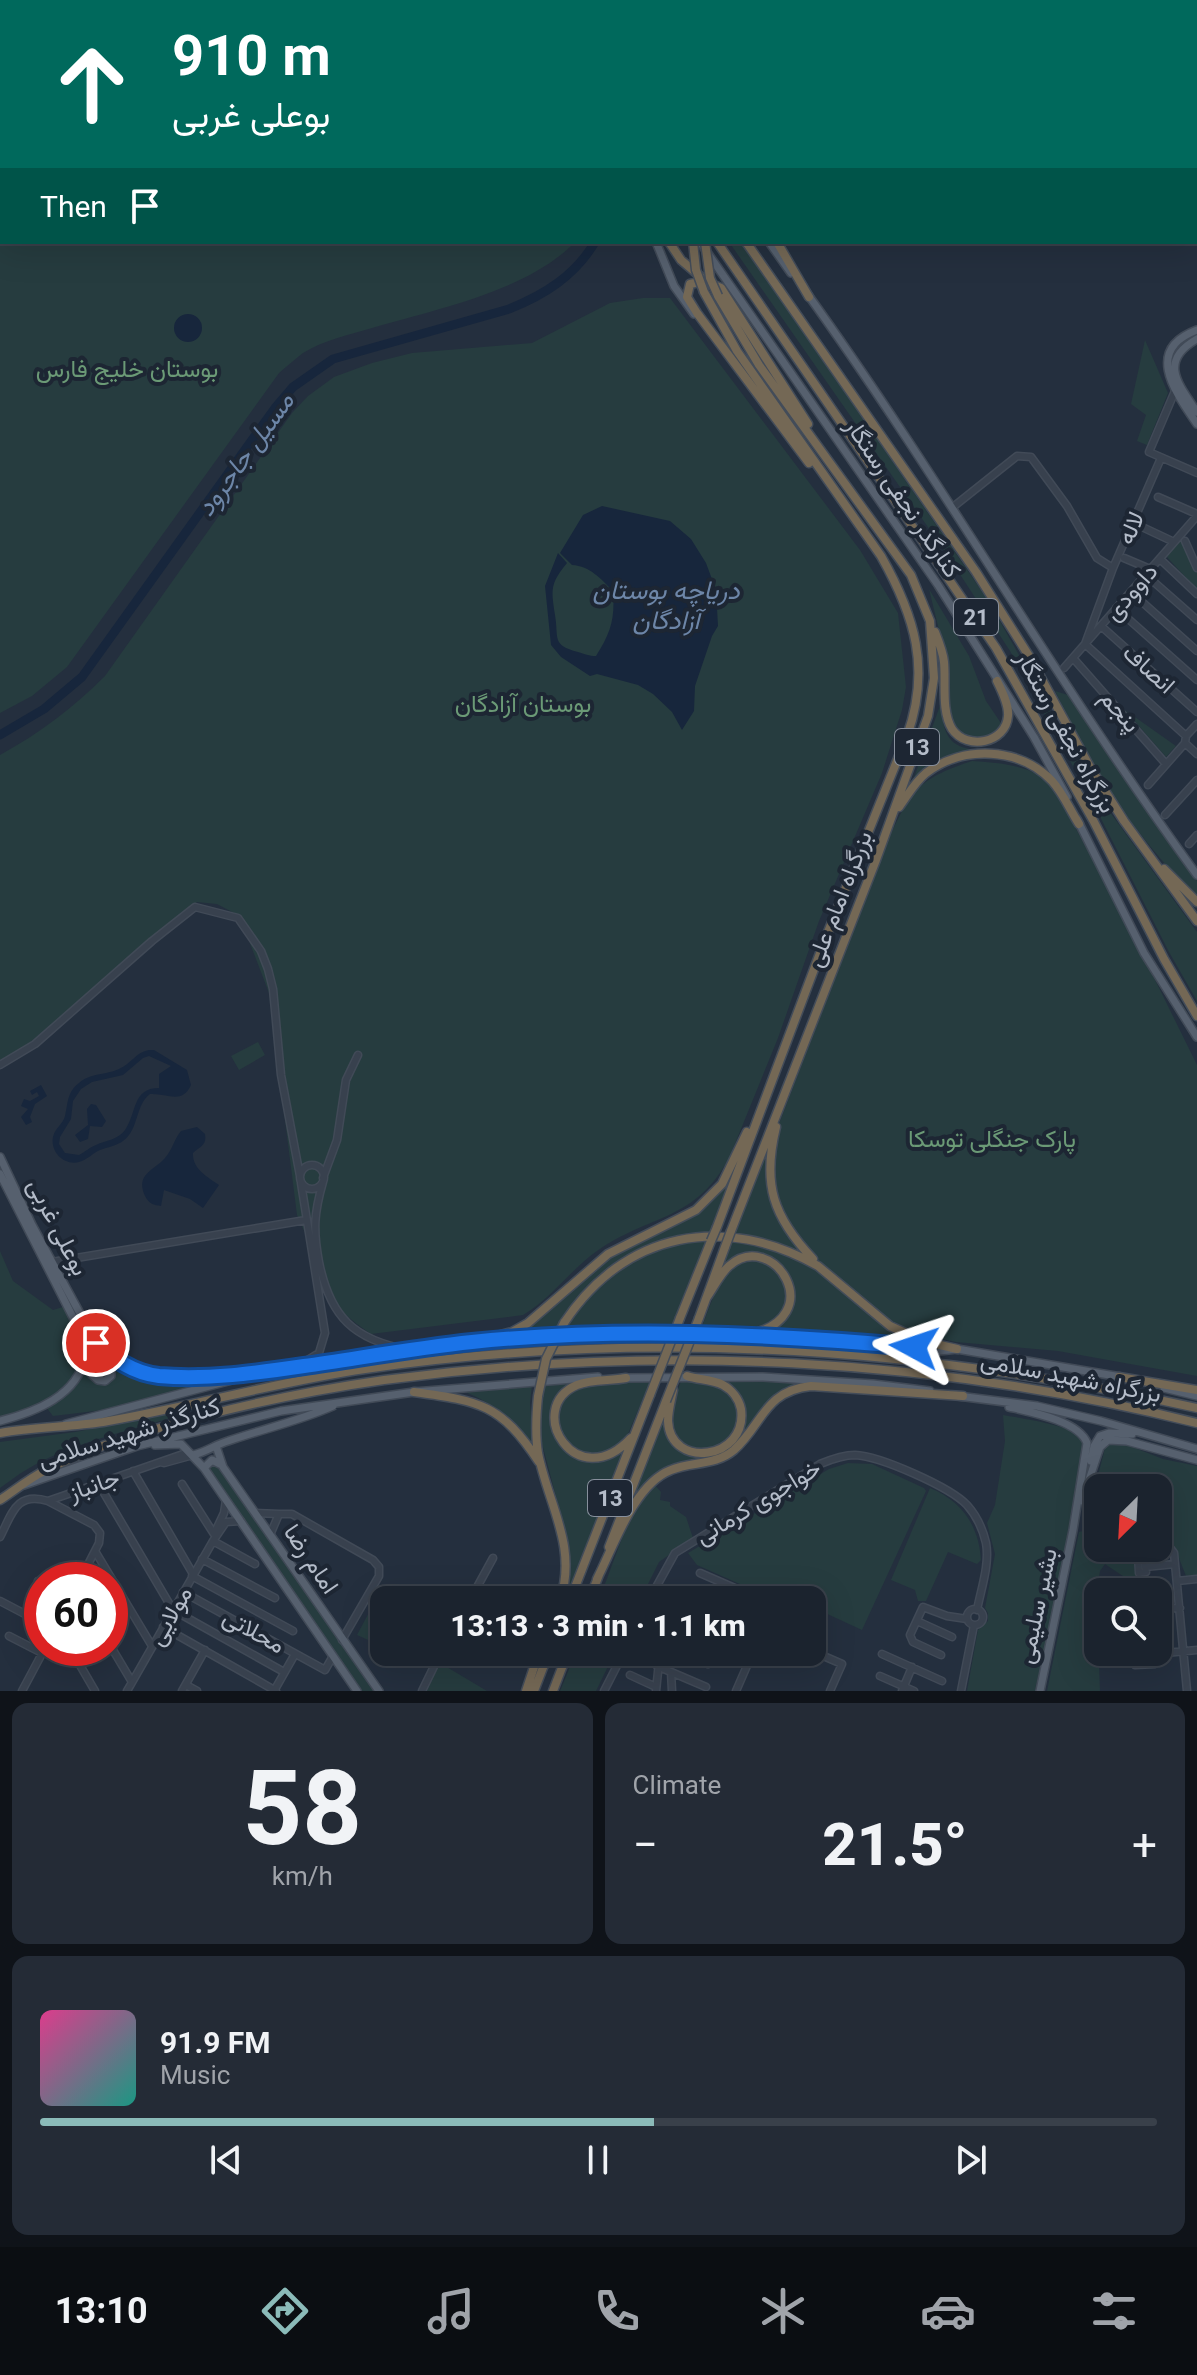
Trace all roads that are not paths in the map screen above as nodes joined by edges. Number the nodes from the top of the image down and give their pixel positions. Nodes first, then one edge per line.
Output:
1 (657, 244) edge
2 (671, 244) edge
3 (693, 244) edge
4 (702, 244) edge
5 (703, 244) edge
6 (718, 244) edge
7 (747, 244) edge
8 (770, 244) edge
9 (778, 244) edge
10 (708, 281) junction
11 (809, 297) junction
12 (1197, 330) edge
13 (716, 339) junction
14 (1197, 339) edge
15 (1172, 376) junction
16 (1178, 389) junction
17 (1197, 412) edge
18 (1197, 424) edge
19 (822, 449) junction
20 (1161, 458) junction
21 (1197, 473) edge
22 (1158, 497) dead end
23 (953, 507) junction
24 (1197, 517) edge
25 (857, 525) junction
26 (1140, 526) dead end
27 (1185, 541) dead end
28 (1174, 542) junction
29 (1124, 558) dead end
30 (1160, 559) junction
31 (1113, 568) junction
32 (1197, 568) edge
33 (1148, 572) junction
34 (1131, 592) junction
35 (1197, 594) edge
36 (1116, 608) junction
37 (1197, 620) edge
38 (930, 621) junction
39 (1101, 626) junction
40 (1085, 644) junction
41 (1197, 651) edge
42 (1073, 658) junction
43 (1064, 668) dead end
44 (1197, 680) edge
45 (997, 681) junction
46 (1197, 712) edge
47 (1197, 724) edge
48 (1186, 739) junction
49 (1197, 754) edge
50 (1166, 764) junction
51 (1197, 780) edge
52 (1148, 785) dead end
53 (1165, 815) dead end
54 (891, 817) junction
55 (1079, 824) junction
56 (1197, 835) edge
57 (1189, 844) dead end
58 (1145, 849) junction
59 (1197, 875) edge
60 (1197, 902) edge
61 (1197, 921) edge
62 (1197, 1016) edge
63 (1197, 1037) edge
64 (358, 1055) dead end
65 (0, 1065) edge
66 (766, 1096) junction
67 (782, 1102) junction
68 (0, 1157) edge
69 (0, 1174) edge
70 (301, 1180) junction
71 (323, 1180) junction
72 (306, 1220) junction
73 (52, 1262) junction
74 (818, 1266) junction
75 (707, 1297) junction
76 (747, 1335) junction
77 (475, 1342) junction
78 (96, 1343) junction
79 (957, 1349) junction
80 (86, 1350) junction
81 (409, 1350) junction
82 (295, 1367) junction
83 (247, 1376) junction
84 (687, 1376) junction
85 (1119, 1377) joint
86 (626, 1378) junction
87 (675, 1381) junction
88 (414, 1392) junction
89 (1197, 1393) edge
90 (963, 1396) junction
91 (980, 1398) junction
92 (342, 1402) junction
93 (1197, 1408) edge
94 (0, 1421) edge
95 (1197, 1423) edge
96 (54, 1427) junction
97 (0, 1433) edge
98 (635, 1435) junction
99 (1146, 1436) junction
100 (179, 1444) junction
101 (137, 1446) junction
102 (216, 1446) junction
103 (1197, 1449) edge
104 (191, 1454) junction
105 (178, 1457) junction
106 (1197, 1460) edge
107 (203, 1466) junction
108 (223, 1467) junction
109 (542, 1467) junction
110 (133, 1471) junction
111 (1089, 1474) edge
112 (1091, 1474) edge
113 (98, 1483) junction
114 (182, 1484) dead end
115 (23, 1485) junction
116 (1084, 1494) edge
117 (0, 1500) edge
118 (226, 1500) junction
119 (48, 1501) junction
120 (1078, 1512) junction
121 (255, 1513) junction
122 (279, 1514) junction
123 (241, 1521) junction
124 (270, 1535) junction
125 (0, 1537) edge
126 (213, 1538) junction
127 (1172, 1550) edge
128 (95, 1551) junction
129 (493, 1558) dead end
130 (202, 1559) junction
131 (89, 1562) edge
132 (255, 1564) dead end
133 (1175, 1564) junction
134 (1145, 1567) dead end
135 (700, 1573) dead end
136 (193, 1575) junction
137 (597, 1579) junction
138 (1197, 1579) edge
139 (1177, 1581) junction
140 (721, 1582) junction
141 (478, 1586) edge
142 (564, 1586) edge
143 (576, 1586) edge
144 (594, 1586) edge
145 (656, 1586) edge
146 (719, 1586) edge
147 (729, 1586) edge
148 (183, 1592) junction
149 (275, 1598) dead end
150 (0, 1601) edge
151 (1172, 1608) edge
152 (1180, 1608) junction
153 (173, 1610) junction
154 (977, 1610) junction
155 (24, 1614) edge
156 (967, 1619) junction
157 (917, 1621) junction
158 (974, 1625) junction
159 (163, 1627) junction
160 (293, 1631) dead end
161 (9, 1636) dead end
162 (952, 1637) dead end
163 (342, 1640) junction
164 (24, 1642) edge
165 (152, 1646) junction
166 (205, 1650) junction
167 (1197, 1650) edge
168 (1172, 1652) edge
169 (1184, 1652) junction
170 (295, 1654) junction
171 (882, 1654) dead end
172 (941, 1655) dead end
173 (333, 1656) junction
174 (826, 1657) edge
175 (35, 1666) edge
176 (80, 1666) edge
177 (122, 1666) edge
178 (434, 1666) edge
179 (534, 1666) edge
180 (544, 1666) edge
181 (563, 1666) edge
182 (617, 1666) edge
183 (657, 1666) joint
184 (747, 1666) edge
185 (912, 1667) junction
186 (284, 1672) junction
187 (671, 1672) junction
188 (630, 1675) dead end
189 (880, 1676) dead end
190 (942, 1681) dead end
191 (132, 1682) junction
192 (706, 1687) dead end
193 (184, 1688) edge
194 (656, 1689) edge
195 (903, 1689) edge
196 (22, 1691) edge
197 (95, 1691) edge
198 (127, 1691) edge
199 (197, 1691) edge
200 (275, 1691) edge
201 (357, 1691) edge
202 (379, 1691) edge
203 (422, 1691) edge
204 (526, 1691) edge
205 (534, 1691) edge
206 (553, 1691) edge
207 (604, 1691) edge
208 (672, 1691) edge
209 (736, 1691) edge
210 (830, 1691) edge
211 (914, 1691) edge
212 (961, 1691) edge
213 (1040, 1691) edge
214 (1187, 1691) edge

1 - 13 main road
2 - 10 highway
3 - 25 highway, بزرگراه امام علی / 13, bridge
4 - 19 highway, بزرگراه امام علی / 13, bridge
5 - 45 main road, کنارگذر نجفی رستگار
6 - 62 highway, بزرگراه نجفی رستگار / 21
7 - 58 highway, بزرگراه نجفی رستگار / 21
8 - 11 main road, کنارگذر نجفی رستگار
9 - 11 highway
10 - 13 highway
10 - 19 highway
11 - 23 main road, کنارگذر نجفی رستگار
12 - 15 main road
13 - 25 highway
14 - 15 main road
15 - 16 main road
16 - 17 main road
16 - 18 main road
16 - 20 street
19 - 38 highway, بزرگراه امام علی / 13
20 - 21 street
20 - 31 street, لاله
22 - 24 street
23 - 31 street
23 - 59 main road, کنارگذر نجفی رستگار
24 - 28 street, داوودی
25 - 66 highway, بزرگراه امام علی / 13
26 - 28 street
27 - 32 street
28 - 30 street, داوودی
29 - 33 street
30 - 33 street, داوودی
30 - 35 street
31 - 40 street, لاله
33 - 34 street, داوودی
33 - 37 street
34 - 36 street, داوودی
34 - 41 street
36 - 39 street, داوودی
36 - 44 street
38 - 45 highway
38 - 54 highway, بزرگراه امام علی / 13
39 - 40 street, داوودی
39 - 46 street, انصاف
40 - 42 street, داوودی
40 - 48 street
42 - 43 street, داوودی
42 - 50 street, پنجم
45 - 55 main road, کنارگذر نجفی رستگار
47 - 48 street
48 - 49 street
48 - 50 street
50 - 52 street
51 - 53 street
54 - 55 highway
54 - 67 highway, بزرگراه امام علی / 13
55 - 63 main road, کنارگذر نجفی رستگار
56 - 57 street
58 - 60 highway
58 - 61 highway, بزرگراه نجفی رستگار / 21
64 - 71 street
65 - 70 street
66 - 77 highway
66 - 98 highway, بزرگراه امام علی / 13, bridge
67 - 74 highway
67 - 75 highway, بزرگراه امام علی / 13, bridge
68 - 73 main road, بوعلی غربی
69 - 80 main road, بوعلی غربی
70 - 71 street
70 - 71 street
70 - 72 street
71 - 81 street
72 - 73 street
72 - 82 street
73 - 78 main road, بوعلی غربی
74 - 79 highway
74 - 109 highway, bridge
75 - 76 highway
75 - 87 highway, بزرگراه امام علی / 13, bridge
76 - 77 main road, کنارگذر شهید سلامی
76 - 79 main road, کنارگذر شهید سلامی
77 - 81 main road, کنارگذر شهید سلامی
78 - 80 main road, بوعلی غربی
78 - 83 main road, بوعلی غربی
79 - 85 main road, کنارگذر شهید سلامی
80 - 94 main road
81 - 82 main road, کنارگذر شهید سلامی
82 - 83 main road, کنارگذر شهید سلامی
83 - 96 main road, کنارگذر شهید سلامی
84 - 86 main road, کنارگذر شهید سلامی
84 - 87 highway
84 - 90 main road, کنارگذر شهید سلامی
85 - 89 highway
86 - 88 main road, کنارگذر شهید سلامی
86 - 98 highway
87 - 137 highway, بزرگراه امام علی / 13, bridge
88 - 92 main road, کنارگذر شهید سلامی
88 - 109 highway
90 - 91 main road, کنارگذر شهید سلامی
90 - 137 highway
91 - 99 main road, کنارگذر شهید سلامی
91 - 120 main road
92 - 101 main road, کنارگذر شهید سلامی
92 - 102 main road
93 - 96 highway, بزرگراه شهید سلامی
95 - 115 highway, بزرگراه شهید سلامی
96 - 97 highway, بزرگراه شهید سلامی
98 - 143 highway, بزرگراه امام علی / 13
99 - 103 main road, کنارگذر شهید سلامی
99 - 111 main road
100 - 101 main road
100 - 104 main road, امام رضا
100 - 105 street
101 - 115 main road, کنارگذر شهید سلامی
102 - 104 main road
102 - 108 main road, امام رضا
104 - 105 street, جانباز
104 - 107 main road, امام رضا
105 - 107 street
105 - 110 street, جانباز
106 - 112 main road
107 - 108 main road
107 - 118 main road, امام رضا
108 - 121 main road, امام رضا
109 - 142 highway
110 - 113 street, جانباز
110 - 136 street
113 - 119 street, جانباز
113 - 153 street
114 - 126 street
115 - 117 highway, بزرگراه شهید سلامی
116 - 120 main road
118 - 123 main road, امام رضا
118 - 126 street
119 - 125 street, جانباز
119 - 128 street
120 - 213 main road, بشیر سلیمی
121 - 122 street
121 - 124 main road, امام رضا
122 - 124 street
122 - 163 street
123 - 126 street
123 - 173 main road, امام رضا
124 - 163 main road, امام رضا
126 - 130 street, مولايی
126 - 132 street
127 - 133 street
128 - 131 street
128 - 165 street
129 - 141 street
130 - 136 street, مولايی
130 - 149 street
133 - 134 street
133 - 139 street
135 - 140 street
136 - 148 street, مولايی
136 - 160 street
137 - 144 highway, بزرگراه امام علی / 13
138 - 139 street
139 - 152 street
140 - 146 street
140 - 147 street
145 - 154 street, خواجوی کرمانی
148 - 153 street, مولايی
148 - 170 street, محلاتی
150 - 155 street
151 - 152 street
152 - 169 street
153 - 159 street, مولايی
153 - 186 street
154 - 156 street
154 - 158 street
156 - 157 street
156 - 158 street
157 - 162 street
157 - 172 street
158 - 212 street
159 - 165 street, مولايی
159 - 166 street
161 - 164 street
163 - 202 main road, امام رضا
165 - 191 street, مولايی
166 - 193 street
166 - 200 street
167 - 169 street
168 - 169 street
169 - 214 street
170 - 173 street, محلاتی
170 - 186 street
171 - 185 street
173 - 201 main road, امام رضا
174 - 210 street
175 - 196 street
176 - 197 street
177 - 191 street
178 - 203 street
179 - 204 highway
180 - 205 highway
181 - 206 highway
182 - 207 street
183 - 187 street
183 - 194 street
184 - 209 street
185 - 190 street
185 - 195 street
186 - 200 street
187 - 192 street
187 - 208 street
188 - 194 street
189 - 195 street
191 - 198 street, مولايی
193 - 199 street
195 - 211 street

